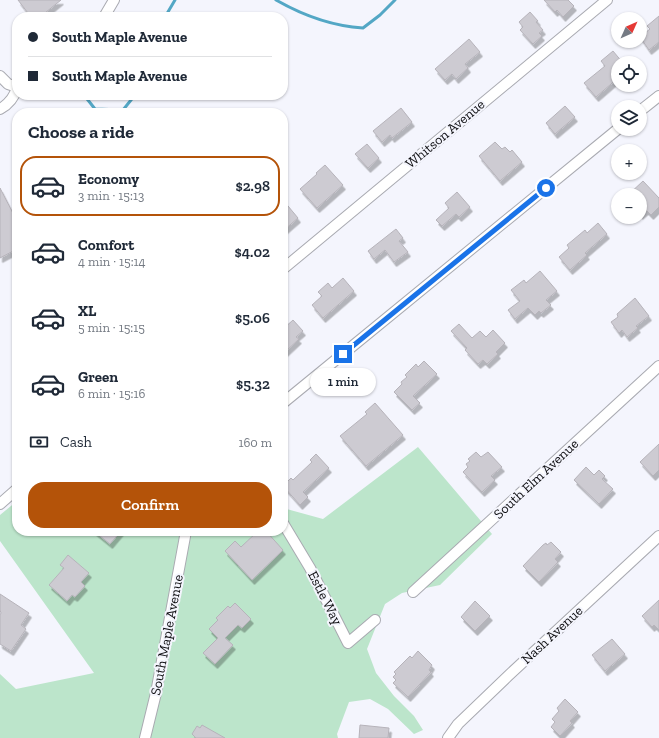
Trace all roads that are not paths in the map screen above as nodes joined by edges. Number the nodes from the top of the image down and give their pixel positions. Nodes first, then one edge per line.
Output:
1 (114, 0) edge
2 (606, 0) edge
3 (107, 12) edge
4 (0, 76) edge
5 (12, 86) edge
6 (659, 96) edge
7 (12, 99) edge
8 (647, 105) edge
9 (0, 109) edge
10 (611, 135) edge
11 (288, 265) edge
12 (659, 366) edge
13 (288, 399) edge
14 (12, 493) edge
15 (0, 504) edge
16 (288, 531) edge
17 (185, 536) edge
18 (659, 536) edge
19 (413, 592) dead end
20 (375, 620) dead end
21 (144, 738) edge
22 (448, 738) edge

1 - 3 street
2 - 11 street, Whitson Avenue
4 - 5 street
6 - 8 street
7 - 9 street
10 - 13 street
12 - 19 street, South Elm Avenue
14 - 15 street
16 - 20 street, Estle Way
17 - 21 street, South Maple Avenue
18 - 22 street, Nash Avenue

